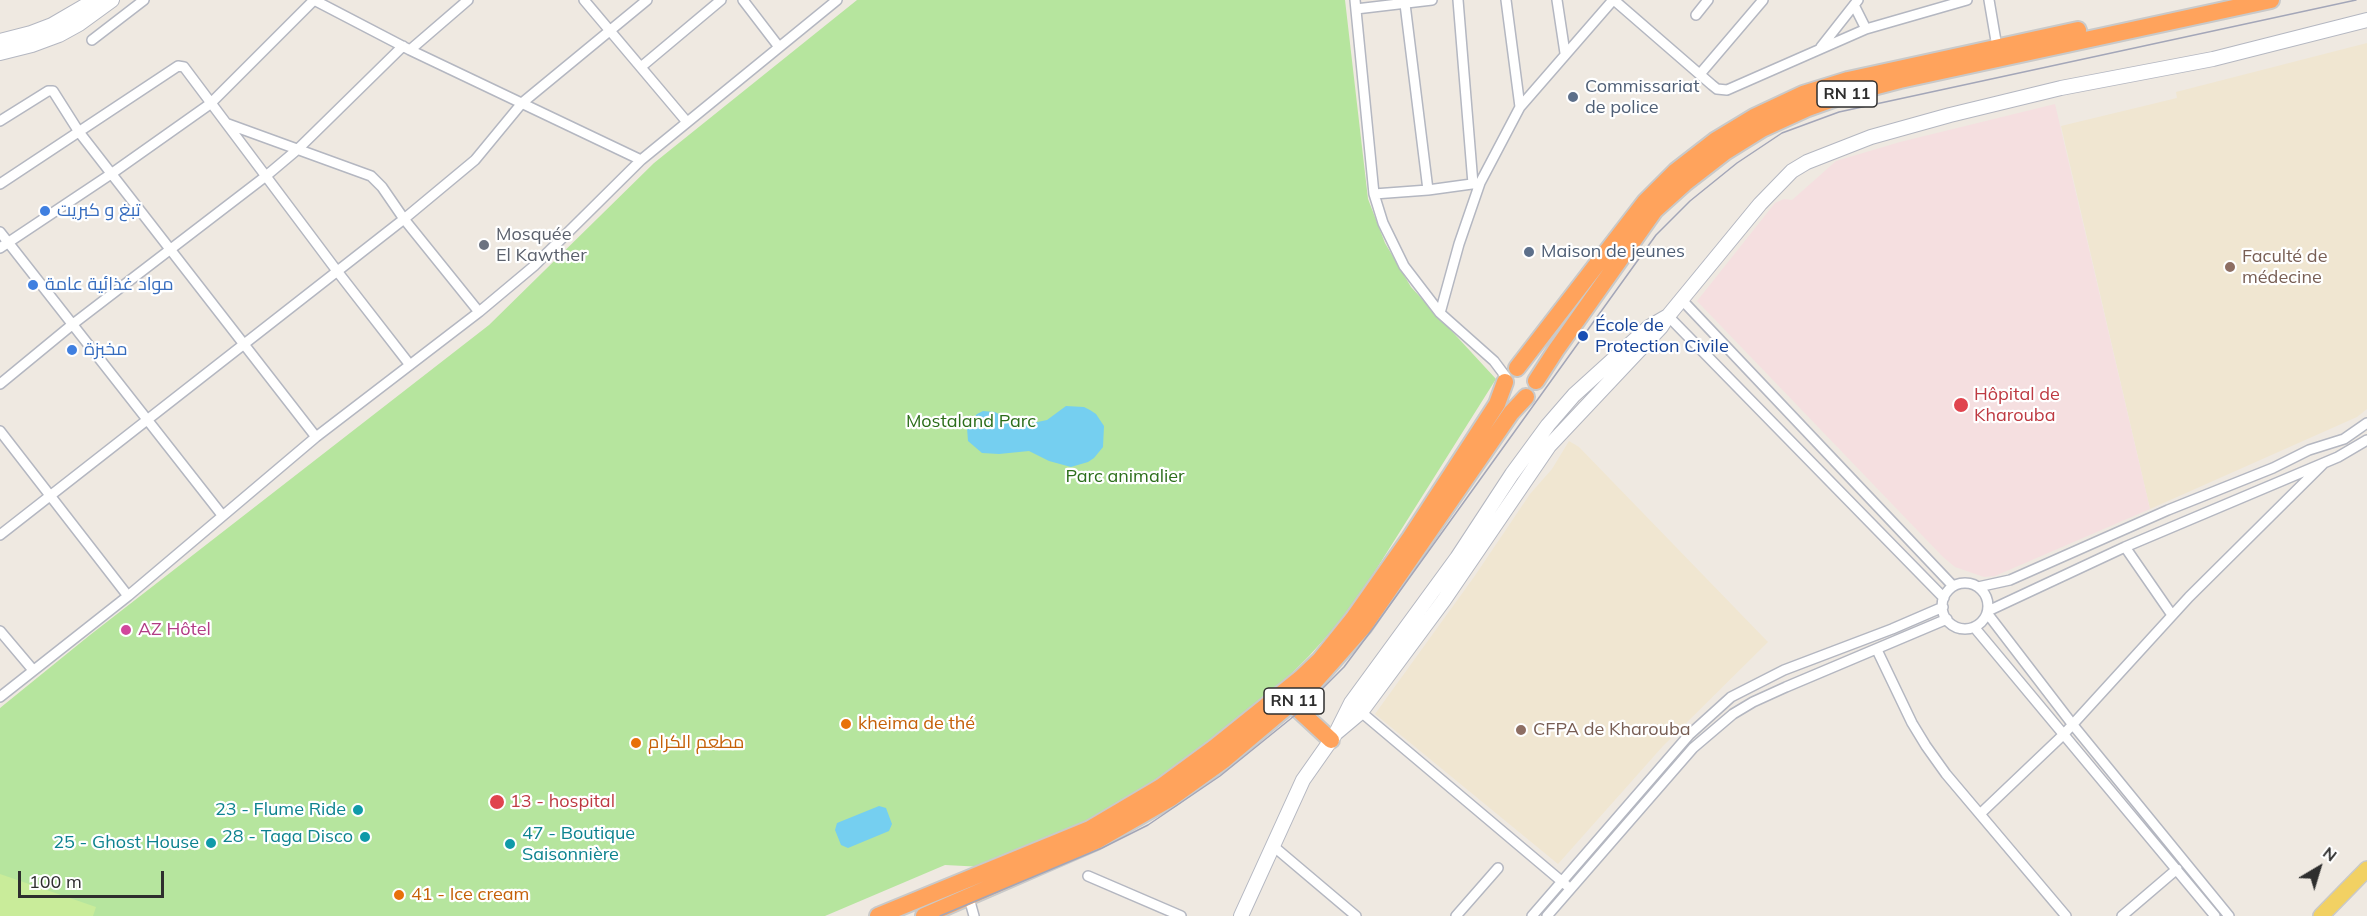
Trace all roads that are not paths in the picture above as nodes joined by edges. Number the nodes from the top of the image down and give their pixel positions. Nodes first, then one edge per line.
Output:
1 (94, 0) edge
2 (112, 0) edge
3 (144, 0) edge
4 (314, 0) edge
5 (584, 0) edge
6 (647, 0) edge
7 (721, 0) edge
8 (743, 0) edge
9 (837, 0) edge
10 (1432, 0) edge
11 (1458, 0) edge
12 (1506, 0) edge
13 (1557, 0) edge
14 (1613, 0) edge
15 (1708, 0) edge
16 (1763, 0) edge
17 (1967, 0) edge
18 (1989, 0) edge
19 (2216, 0) edge
20 (2271, 0) edge
21 (464, 2) edge
22 (1856, 3) edge
23 (1355, 4) edge
24 (1405, 4) junction
25 (1696, 15) dead end
26 (2367, 20) edge
27 (1866, 29) junction
28 (609, 31) junction
29 (92, 40) dead end
30 (0, 41) edge
31 (779, 46) junction
32 (1997, 47) junction
33 (406, 48) junction
34 (1820, 49) junction
35 (0, 53) edge
36 (1565, 53) junction
37 (641, 67) junction
38 (1700, 74) junction
39 (522, 103) junction
40 (210, 104) junction
41 (1520, 108) junction
42 (0, 121) edge
43 (687, 122) junction
44 (228, 124) junction
45 (79, 132) junction
46 (298, 149) junction
47 (642, 160) junction
48 (111, 174) junction
49 (266, 176) junction
50 (1477, 183) junction
51 (0, 184) edge
52 (1428, 190) junction
53 (1374, 194) junction
54 (404, 219) junction
55 (0, 232) edge
56 (4, 246) edge
57 (171, 249) junction
58 (337, 271) junction
59 (1682, 300) junction
60 (479, 312) junction
61 (1440, 313) junction
62 (1668, 316) junction
63 (73, 324) junction
64 (244, 344) junction
65 (410, 365) junction
66 (1510, 374) junction
67 (1536, 381) junction
68 (0, 384) edge
69 (1526, 397) junction
70 (148, 419) junction
71 (2367, 423) edge
72 (1803, 429) junction
73 (0, 431) edge
74 (316, 437) junction
75 (2367, 440) edge
76 (1790, 441) junction
77 (2332, 443) junction
78 (2338, 457) junction
79 (2324, 463) junction
80 (51, 495) junction
81 (222, 515) junction
82 (0, 535) edge
83 (2125, 547) junction
84 (1953, 586) junction
85 (1978, 587) junction
86 (128, 596) junction
87 (1943, 602) junction
88 (1987, 612) junction
89 (2172, 615) junction
90 (1947, 619) junction
91 (1974, 627) junction
92 (1892, 629) junction
93 (0, 631) edge
94 (1897, 642) junction
95 (1878, 650) junction
96 (33, 670) junction
97 (0, 697) edge
98 (1291, 703) junction
99 (1361, 712) junction
100 (2073, 725) junction
101 (2063, 735) junction
102 (1333, 737) junction
103 (1980, 814) junction
104 (1272, 845) junction
105 (1498, 868) dead end
106 (2176, 868) junction
107 (2367, 869) edge
108 (1088, 876) dead end
109 (1562, 881) junction
110 (1570, 889) junction
111 (969, 898) junction
112 (878, 916) edge
113 (924, 916) edge
114 (974, 916) edge
115 (1181, 916) edge
116 (1241, 916) edge
117 (1356, 916) edge
118 (1456, 916) edge
119 (1532, 916) edge
120 (1547, 916) edge
121 (2066, 916) edge
122 (2122, 916) edge
123 (2215, 916) edge
124 (2229, 916) edge
125 (2321, 916) edge

1 - 30 street
2 - 35 street
3 - 29 street
4 - 33 street
4 - 40 street
5 - 28 street
6 - 28 street
7 - 37 street
8 - 31 street
9 - 31 street
10 - 24 street
11 - 50 street
12 - 41 street
13 - 36 street
14 - 36 street
14 - 38 street
15 - 25 street
16 - 38 street
17 - 27 street
18 - 32 street
19 - 32 highway, RN 11
20 - 67 highway, RN 11
21 - 33 street
22 - 27 street
22 - 34 street
23 - 24 street
23 - 53 street
24 - 52 street
26 - 59 street
27 - 34 street
28 - 37 street
28 - 39 street
31 - 43 street
32 - 66 highway, RN 11
33 - 39 street
33 - 46 street
34 - 38 street
36 - 41 street
37 - 43 street
39 - 47 street
39 - 54 street
40 - 44 street
40 - 45 street
40 - 48 street
41 - 50 street
42 - 45 street
43 - 47 street
44 - 46 street
44 - 49 street
45 - 48 street
45 - 51 street
46 - 49 street
46 - 54 street
47 - 60 street
48 - 56 street
48 - 57 street
49 - 57 street
49 - 58 street
50 - 52 street
50 - 61 street
52 - 53 street
53 - 61 street
54 - 58 street
54 - 60 street
55 - 56 street
56 - 63 street
57 - 63 street
57 - 64 street
58 - 64 street
58 - 65 street
59 - 62 street
59 - 72 street
60 - 65 street
61 - 66 street
62 - 76 street
62 - 99 street
62 - 102 street
63 - 68 street
63 - 70 street
64 - 70 street
64 - 74 street
65 - 74 street
66 - 67 highway
66 - 69 highway
66 - 112 highway, RN 11
67 - 69 highway
69 - 98 highway, RN 11
70 - 80 street
70 - 81 street
71 - 77 street
72 - 76 street
72 - 84 street
73 - 80 street
74 - 81 street
75 - 78 street
76 - 87 street
77 - 78 street
77 - 85 street
78 - 79 street
79 - 83 street
79 - 89 street
80 - 82 street
80 - 86 street
81 - 86 street
83 - 88 street
83 - 89 street
84 - 85 street
84 - 87 street
85 - 88 street
86 - 96 street
87 - 90 street
87 - 92 street
88 - 91 street
88 - 100 street
89 - 100 street
90 - 91 street
90 - 94 street
91 - 101 street
92 - 94 street
92 - 109 street
93 - 96 street
94 - 95 street
95 - 103 street
95 - 110 street
96 - 97 street
98 - 102 highway
98 - 111 highway, RN 11
99 - 102 street
99 - 109 street
100 - 101 street
100 - 124 street
101 - 103 street
101 - 106 street
102 - 104 street
103 - 121 street
104 - 116 street
104 - 117 street
105 - 118 street
106 - 122 street
106 - 123 street
107 - 125 main road
108 - 115 street
109 - 110 street
109 - 119 street
110 - 120 street
111 - 113 highway, RN 11
111 - 114 street

